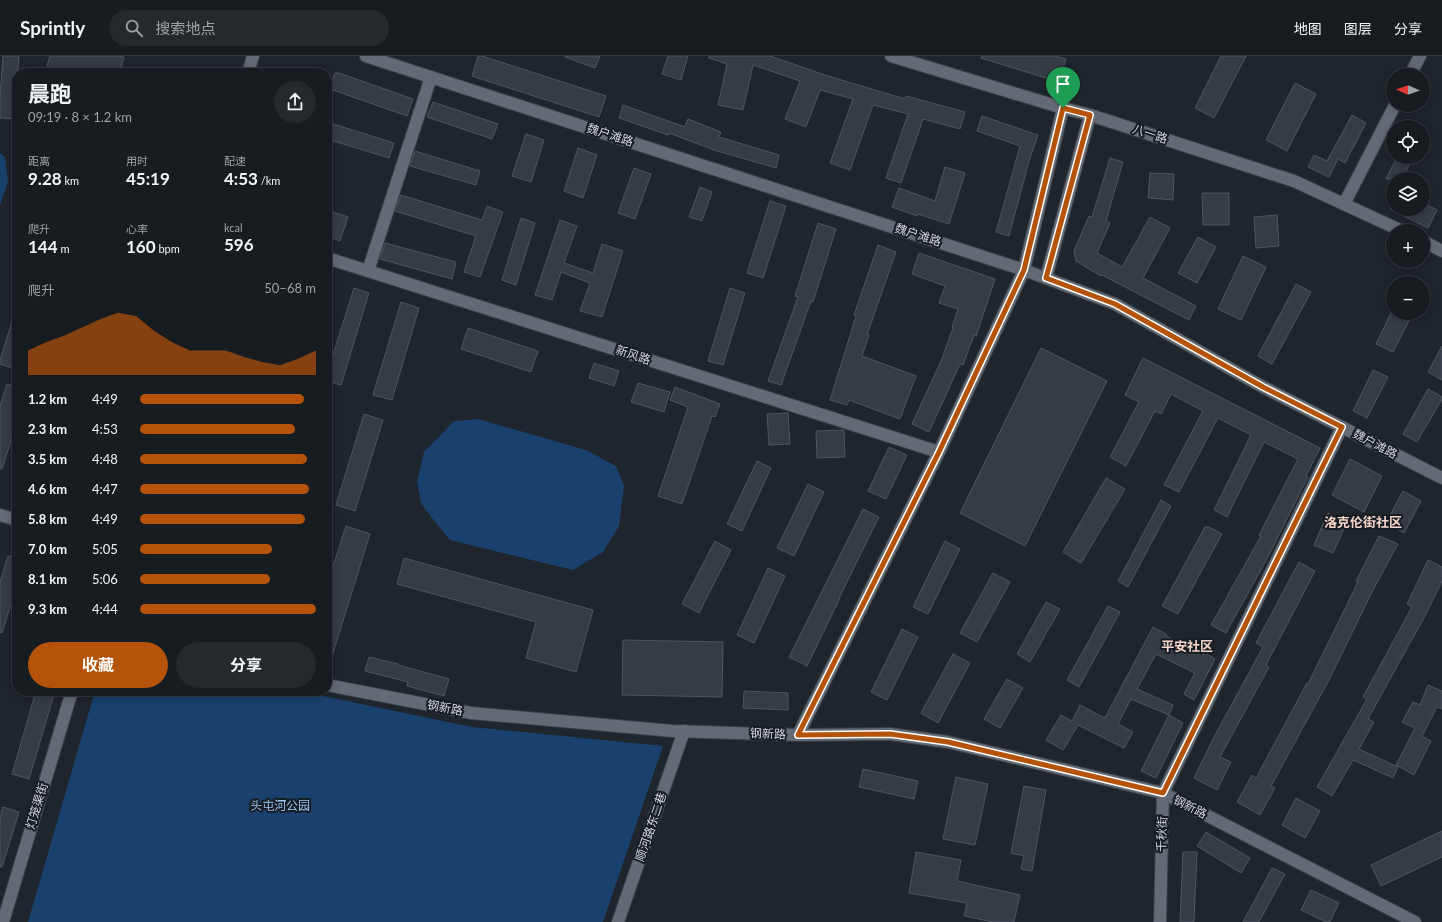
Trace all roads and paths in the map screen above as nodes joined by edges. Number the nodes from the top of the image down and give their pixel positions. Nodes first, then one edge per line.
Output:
1 (253, 56) edge
2 (366, 56) edge
3 (890, 56) edge
4 (1420, 56) edge
5 (249, 68) edge
6 (1414, 68) edge
7 (431, 77) junction
8 (1063, 108) junction
9 (1391, 112) edge
10 (1090, 115) junction
11 (1344, 204) junction
12 (1387, 224) edge
13 (1430, 245) edge
14 (1442, 251) edge
15 (332, 260) edge
16 (1024, 270) junction
17 (368, 271) junction
18 (1046, 278) junction
19 (1342, 427) junction
20 (939, 452) junction
21 (1442, 478) edge
22 (0, 515) edge
23 (12, 519) edge
24 (332, 686) edge
25 (71, 696) edge
26 (684, 732) junction
27 (798, 735) junction
28 (1163, 793) junction
29 (3, 922) edge
30 (618, 922) edge
31 (1160, 922) edge
32 (1415, 922) edge

1 - 5 street
2 - 7 street, 魏户滩路
3 - 8 street, 八一路
4 - 6 street
7 - 16 street, 魏户滩路
7 - 17 street
8 - 10 street, 八一路
8 - 16 street
9 - 11 street
10 - 11 street, 八一路
10 - 18 street
11 - 12 street, 八一路
13 - 14 street
15 - 17 street, 新风路
16 - 18 street, 魏户滩路
16 - 20 street
17 - 20 street, 新风路
18 - 19 street, 魏户滩路
19 - 21 street, 魏户滩路
19 - 28 street, 千秋街
20 - 27 street
22 - 23 street
24 - 26 street, 钢新路
25 - 29 street, 灯笼渠街
26 - 27 street, 钢新路
26 - 30 street, 顺河路东二巷
27 - 28 street, 钢新路
28 - 31 street, 千秋街
28 - 32 street, 钢新路

